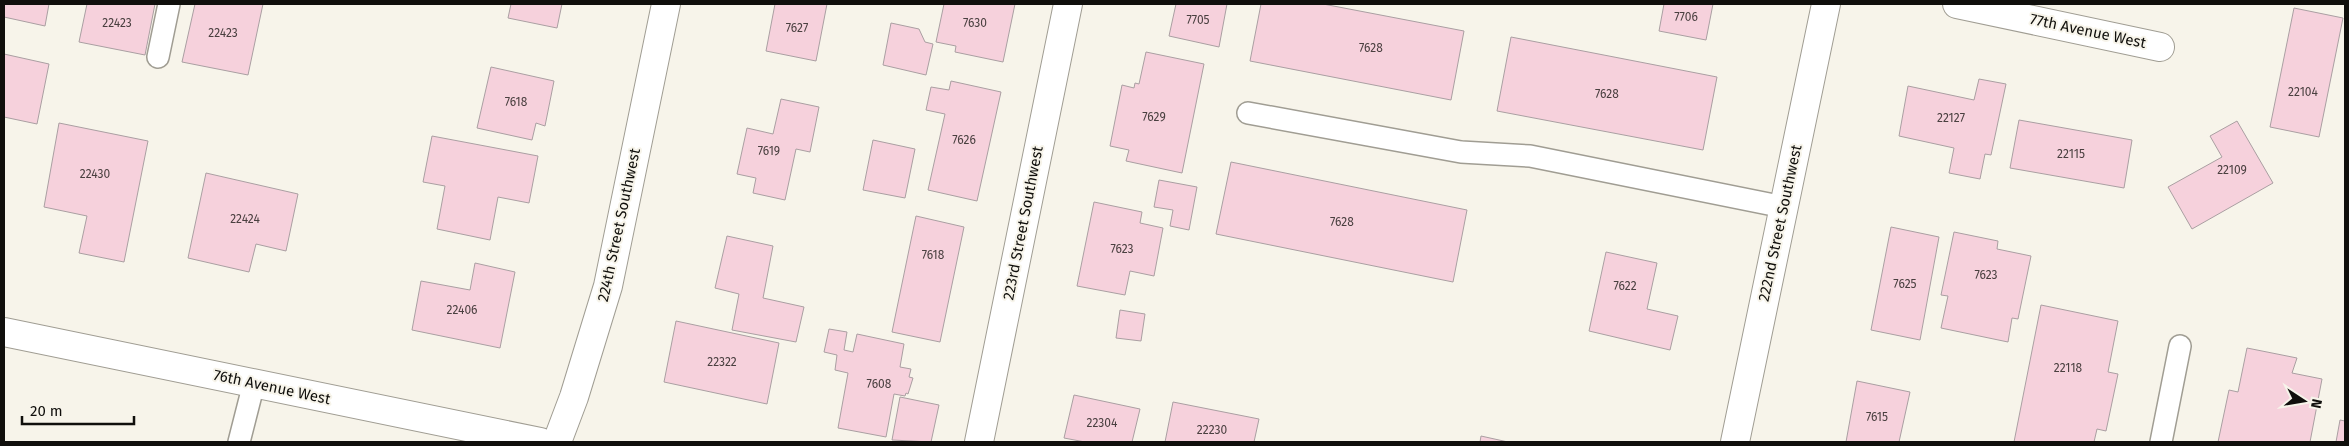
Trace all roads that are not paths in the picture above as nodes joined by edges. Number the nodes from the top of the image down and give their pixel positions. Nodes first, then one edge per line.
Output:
1 (169, 4) edge
2 (666, 4) edge
3 (1068, 4) edge
4 (1826, 4) edge
5 (1957, 4) edge
6 (2160, 47) dead end
7 (158, 57) dead end
8 (1248, 113) dead end
9 (1784, 208) junction
10 (4, 332) edge
11 (2180, 346) dead end
12 (254, 383) junction
13 (239, 442) edge
14 (540, 442) edge
15 (557, 442) edge
16 (979, 442) edge
17 (1735, 442) edge
18 (2161, 442) edge

1 - 7 lane
2 - 15 street, 224th Street Southwest
3 - 16 street, 223rd Street Southwest
4 - 9 street, 222nd Street Southwest
5 - 6 street, 77th Avenue West
8 - 9 lane
9 - 17 street, 222nd Street Southwest
10 - 12 street, 76th Avenue West
11 - 18 lane
12 - 13 lane
12 - 14 street, 76th Avenue West

